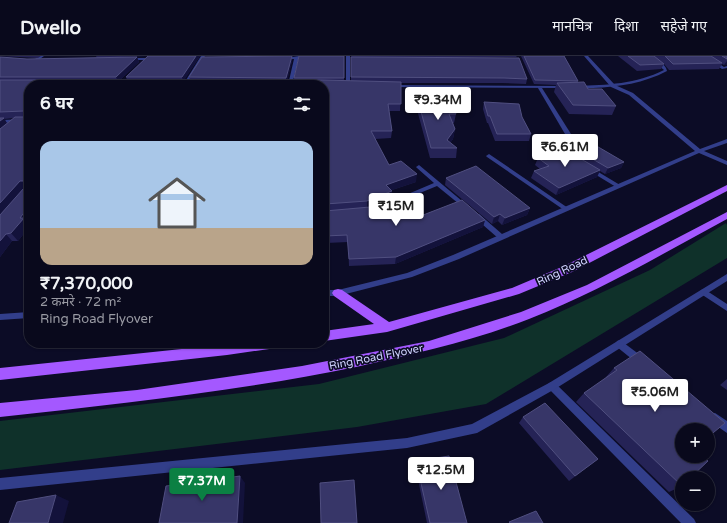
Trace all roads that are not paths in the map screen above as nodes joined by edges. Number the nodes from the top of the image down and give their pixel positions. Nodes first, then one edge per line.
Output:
1 (586, 56) edge
2 (649, 56) edge
3 (704, 56) edge
4 (147, 57) edge
5 (297, 57) edge
6 (43, 58) edge
7 (202, 58) edge
8 (348, 58) edge
9 (124, 59) edge
10 (208, 59) edge
11 (273, 59) edge
12 (355, 59) edge
13 (29, 60) edge
14 (140, 64) edge
15 (727, 67) edge
16 (188, 80) edge
17 (291, 80) edge
18 (527, 81) edge
19 (340, 85) edge
20 (348, 85) junction
21 (355, 85) edge
22 (383, 86) edge
23 (613, 86) junction
24 (530, 87) junction
25 (540, 88) junction
26 (0, 122) edge
27 (17, 122) junction
28 (24, 122) edge
29 (12, 127) edge
30 (568, 134) dead end
31 (727, 141) edge
32 (700, 151) junction
33 (489, 156) dead end
34 (727, 163) edge
35 (419, 167) dead end
36 (586, 167) edge
37 (438, 183) junction
38 (618, 186) junction
39 (727, 188) edge
40 (382, 206) edge
41 (566, 208) junction
42 (727, 215) edge
43 (500, 236) junction
44 (727, 277) edge
45 (704, 292) junction
46 (329, 293) edge
47 (338, 293) junction
48 (727, 308) edge
49 (24, 316) edge
50 (0, 318) edge
51 (387, 327) junction
52 (329, 335) edge
53 (620, 344) junction
54 (242, 348) edge
55 (651, 369) edge
56 (0, 374) edge
57 (552, 386) junction
58 (0, 410) edge
59 (708, 413) edge
60 (727, 428) edge
61 (0, 484) edge
62 (690, 523) edge

1 - 23 street
2 - 23 street
3 - 15 street
4 - 9 street
4 - 14 street
5 - 11 street
5 - 17 street
6 - 13 street
7 - 10 street
7 - 16 street
8 - 12 street
8 - 20 street
18 - 24 street
19 - 20 street
20 - 21 street
22 - 24 street
23 - 25 street
23 - 32 street
24 - 25 street
25 - 30 street
26 - 27 street
27 - 28 street
27 - 29 street
31 - 32 street
32 - 34 street
32 - 38 street
33 - 41 street
35 - 37 street
36 - 38 street
37 - 40 street
37 - 43 street
38 - 41 street
39 - 51 main road, Ring Road
41 - 43 street
42 - 58 main road, Ring Road Flyover
43 - 47 street
44 - 45 street
45 - 48 street
45 - 53 street
46 - 47 street
47 - 51 main road
49 - 50 street
51 - 52 main road
53 - 55 street
53 - 57 street
54 - 56 main road
57 - 61 street
57 - 62 street
59 - 60 street

